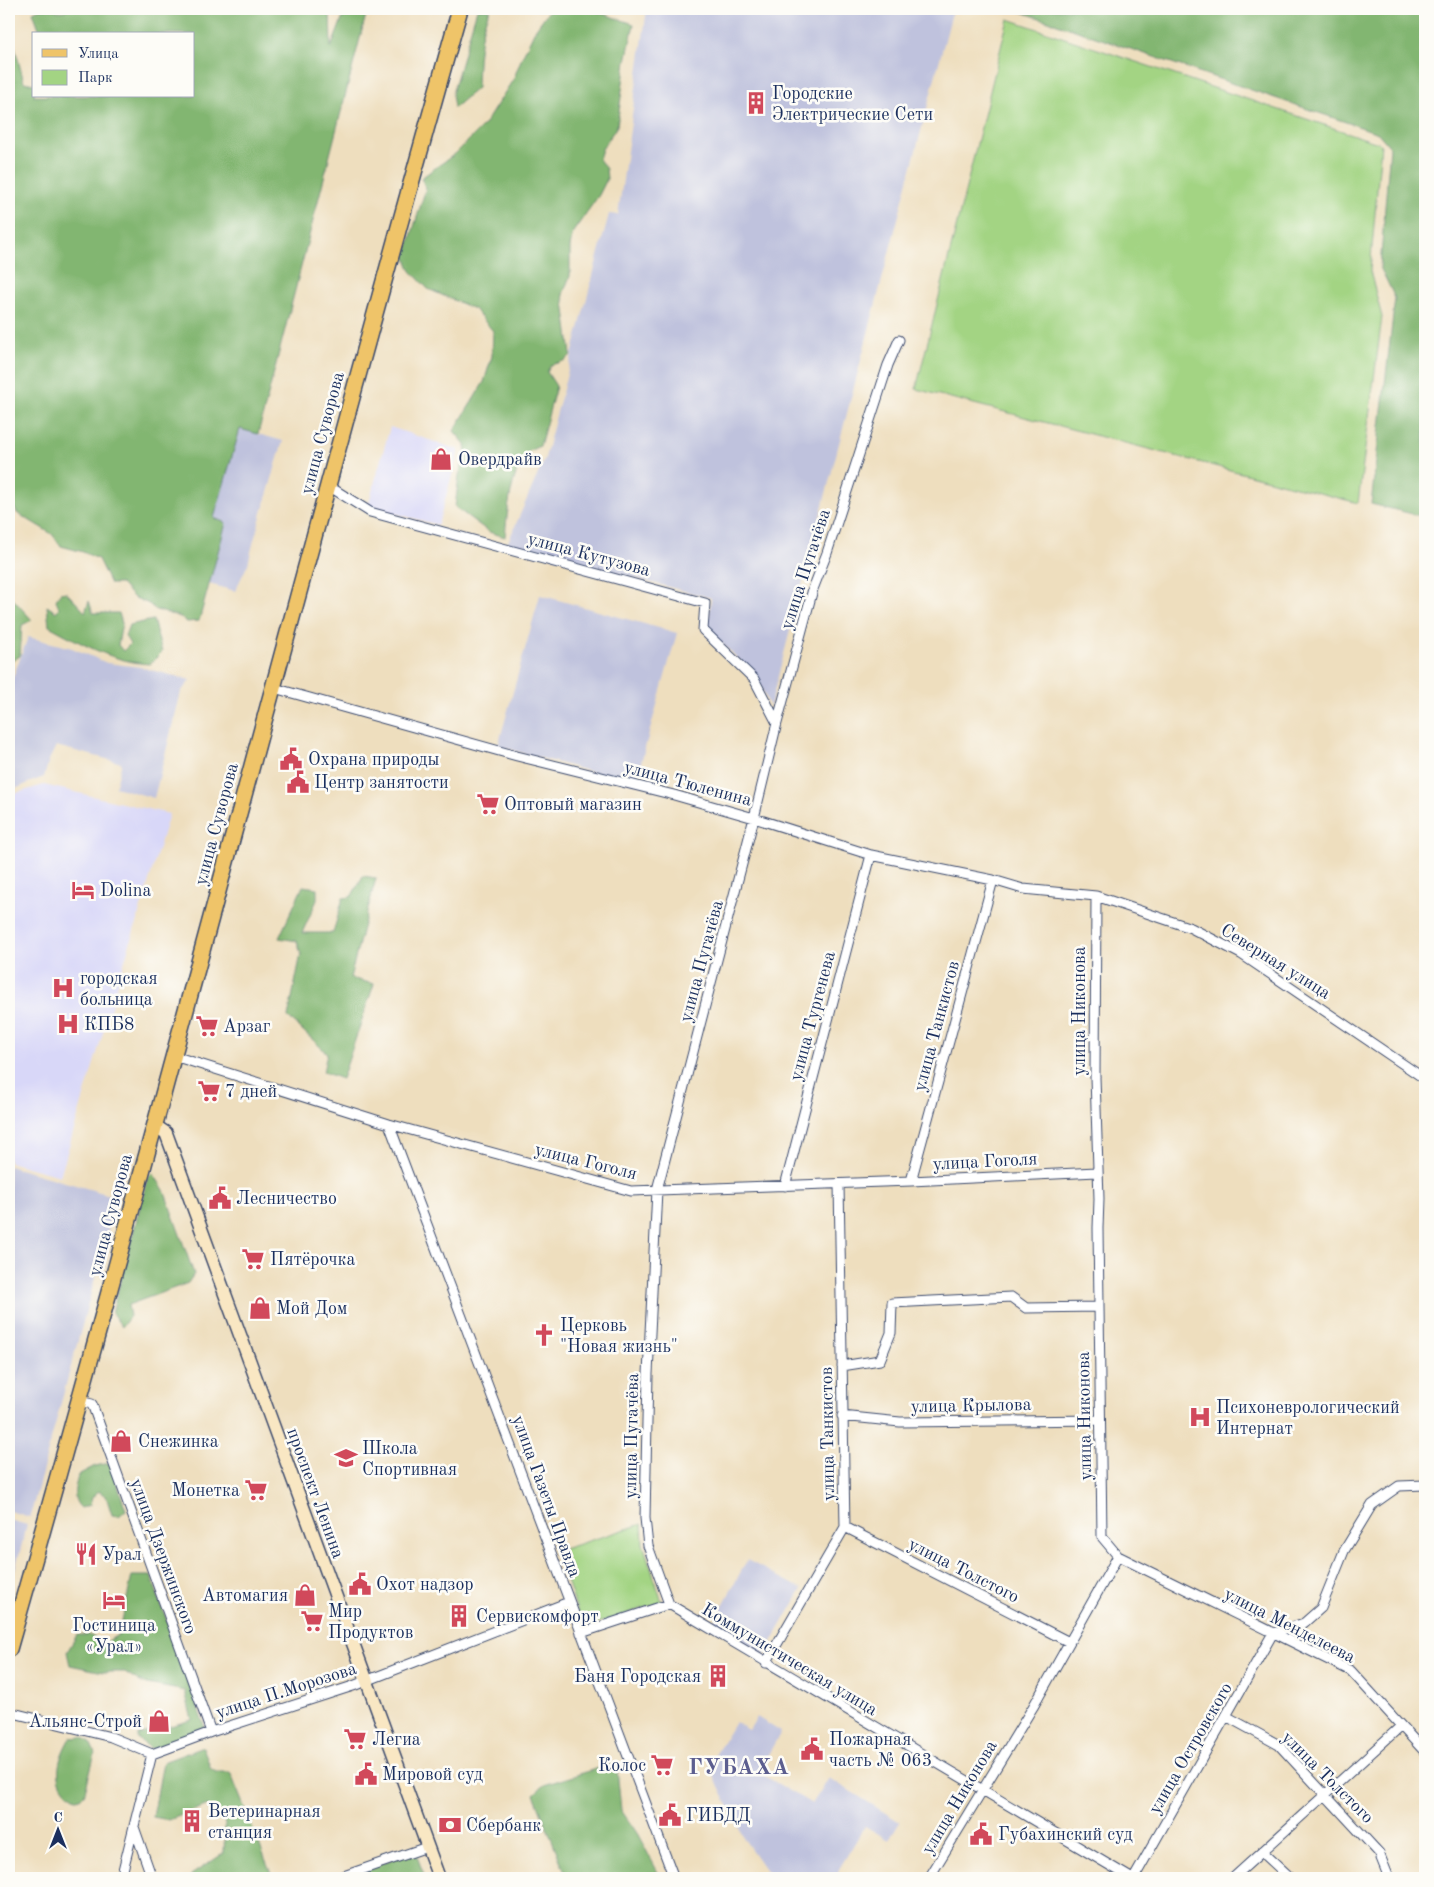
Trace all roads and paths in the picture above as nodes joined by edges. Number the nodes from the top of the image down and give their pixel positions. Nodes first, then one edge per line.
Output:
1 (460, 9) edge
2 (899, 340) dead end
3 (327, 485) junction
4 (274, 688) junction
5 (777, 723) junction
6 (754, 818) junction
7 (871, 855) junction
8 (993, 880) junction
9 (1096, 896) junction
10 (174, 1056) junction
11 (1425, 1079) edge
12 (389, 1124) junction
13 (154, 1125) junction
14 (1097, 1172) junction
15 (911, 1181) junction
16 (839, 1184) junction
17 (785, 1186) junction
18 (658, 1190) junction
19 (1099, 1307) junction
20 (842, 1366) junction
21 (78, 1401) junction
22 (842, 1416) junction
23 (1100, 1420) junction
24 (1425, 1485) edge
25 (845, 1527) junction
26 (1118, 1556) junction
27 (569, 1602) junction
28 (669, 1604) junction
29 (1273, 1633) junction
30 (581, 1634) junction
31 (1069, 1642) junction
32 (9, 1650) edge
33 (766, 1664) junction
34 (366, 1681) junction
35 (9, 1712) edge
36 (1226, 1716) junction
37 (1401, 1726) junction
38 (211, 1732) junction
39 (1425, 1752) edge
40 (152, 1754) junction
41 (982, 1791) junction
42 (1326, 1795) junction
43 (134, 1826) junction
44 (427, 1847) junction
45 (1262, 1852) junction
46 (121, 1878) edge
47 (152, 1878) edge
48 (338, 1878) edge
49 (439, 1878) edge
50 (674, 1878) edge
51 (929, 1878) edge
52 (1132, 1878) edge
53 (1233, 1878) edge
54 (1290, 1878) edge
55 (1389, 1878) edge

1 - 3 main road, улица Суворова
2 - 5 street, улица Пугачёва
3 - 4 main road, улица Суворова
3 - 5 street, улица Кутузова
4 - 6 street, улица Тюленина
4 - 10 main road, улица Суворова
5 - 6 street, улица Пугачёва
6 - 7 street, улица Тюленина
6 - 18 street, улица Пугачёва
7 - 8 street, улица Тюленина
7 - 17 street, улица Тургенева
8 - 9 street, улица Тюленина
8 - 15 street, улица Танкистов
9 - 11 street, Северная улица
9 - 14 street, улица Никонова
10 - 12 street, улица Гоголя
10 - 13 main road, улица Суворова
12 - 18 street, улица Гоголя
12 - 27 street, улица Газеты Правда
13 - 21 main road, улица Суворова
13 - 34 main road, проспект Ленина
14 - 15 street, улица Гоголя
14 - 19 street, улица Никонова
15 - 16 street, улица Гоголя
16 - 17 street, улица Гоголя
16 - 20 street, улица Танкистов
17 - 18 street, улица Гоголя
18 - 28 street, улица Пугачёва
19 - 20 street
19 - 23 street, улица Никонова
20 - 22 street, улица Танкистов
21 - 32 main road, улица Суворова
21 - 38 street, улица Дзержинского
22 - 23 street, улица Крылова
22 - 25 street, улица Танкистов
23 - 26 street, улица Никонова
24 - 29 street
25 - 31 street, улица Толстого
25 - 33 street
26 - 29 street, улица Менделеева
26 - 31 street, улица Никонова
27 - 30 street, улица Газеты Правда
27 - 34 street, улица П.Морозова
28 - 30 street
28 - 33 street, Коммунистическая улица
29 - 36 street, улица Островского
29 - 37 street, улица Менделеева
30 - 50 street, улица Газеты Правда
31 - 41 street, улица Никонова
33 - 41 street, Коммунистическая улица
34 - 38 street, улица П.Морозова
34 - 44 main road, проспект Ленина
35 - 40 street
36 - 42 street, улица Толстого
36 - 52 street, улица Островского
37 - 39 street, улица Менделеева
37 - 42 street
38 - 40 street, улица П.Морозова
40 - 43 street
41 - 51 street, улица Никонова
41 - 52 street, Коммунистическая улица
42 - 45 street
42 - 55 street, улица Толстого
43 - 46 street
43 - 47 street
44 - 48 street
44 - 49 main road, проспект Ленина
45 - 53 street
45 - 54 street

